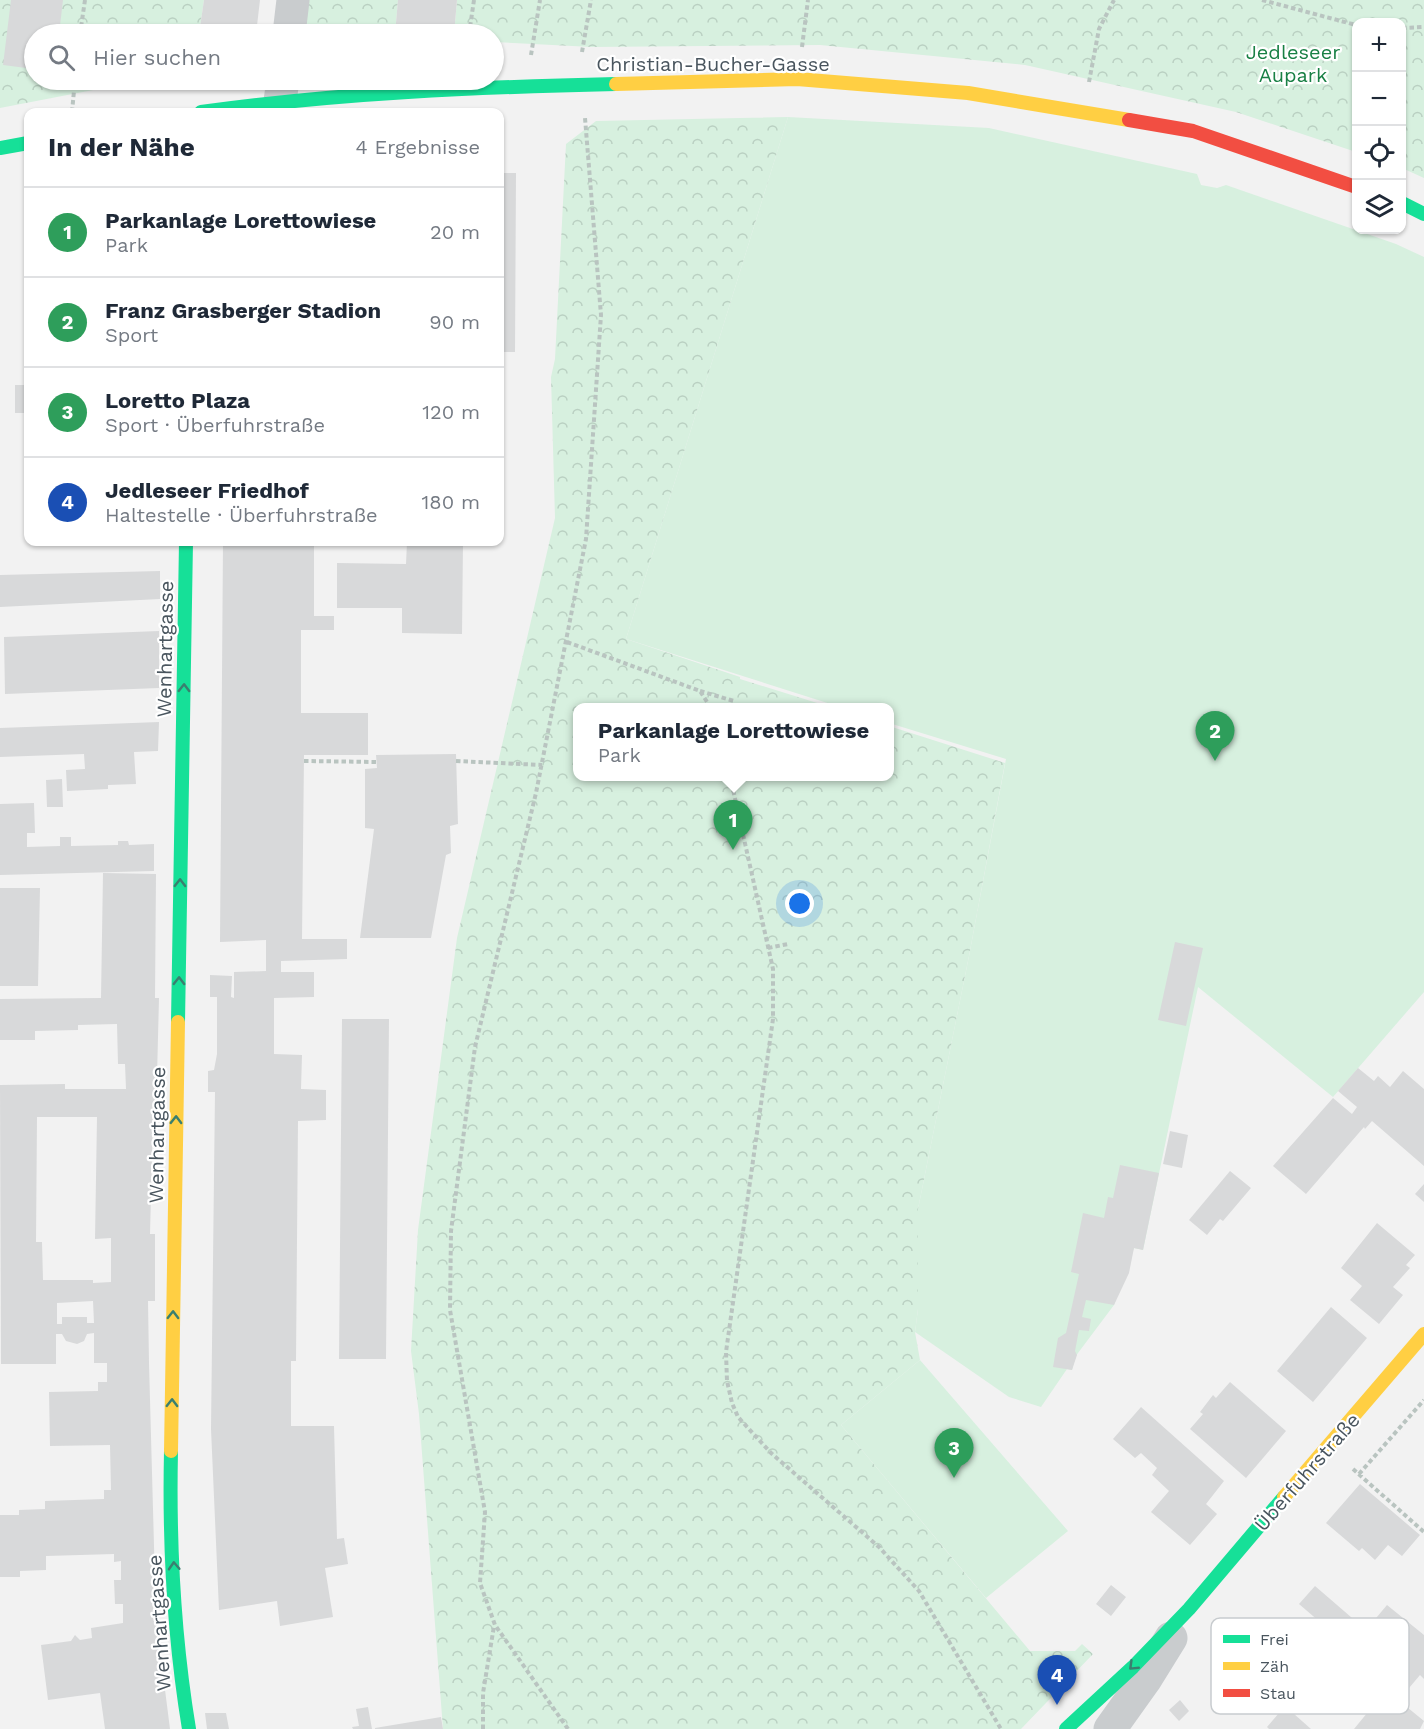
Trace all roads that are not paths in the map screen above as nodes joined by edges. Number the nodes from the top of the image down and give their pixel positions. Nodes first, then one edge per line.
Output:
1 (293, 0) edge
2 (289, 24) edge
3 (504, 86) edge
4 (282, 90) edge
5 (216, 108) edge
6 (24, 144) edge
7 (0, 148) edge
8 (1352, 187) edge
9 (1406, 205) edge
10 (1424, 214) edge
11 (186, 546) edge
12 (1424, 1334) edge
13 (1189, 1609) junction
14 (189, 1729) edge
15 (1066, 1729) edge
16 (1110, 1729) edge

1 - 2 street
3 - 8 street, Christian-Bucher-Gasse
4 - 5 street, Christian-Bucher-Gasse
6 - 7 street
9 - 10 street
14 -> 11 street, Wenhartgasse
12 - 13 street, Überfuhrstraße
13 -> 15 street, Überfuhrstraße
13 - 16 street, Überfuhrstraße

